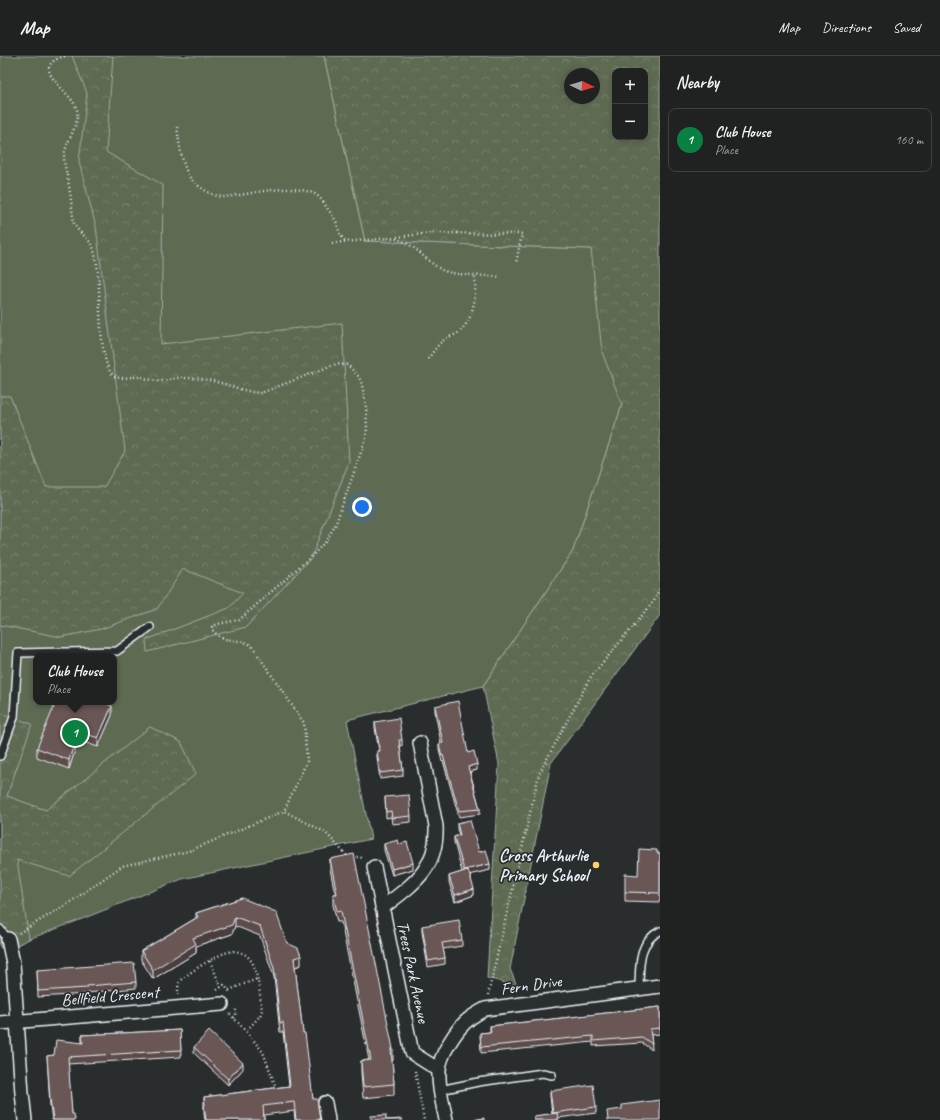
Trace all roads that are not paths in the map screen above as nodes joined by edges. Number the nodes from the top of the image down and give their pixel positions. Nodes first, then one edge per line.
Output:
1 (150, 627) dead end
2 (420, 743) dead end
3 (0, 756) edge
4 (374, 867) road end
5 (382, 908) junction
6 (0, 929) edge
7 (660, 931) edge
8 (8, 939) joint
9 (660, 986) edge
10 (639, 988) junction
11 (222, 1004) road end
12 (17, 1022) junction
13 (0, 1023) edge
14 (438, 1070) junction
15 (552, 1075) dead end
16 (440, 1090) junction
17 (325, 1103) dead end
18 (25, 1120) edge
19 (328, 1120) edge
20 (446, 1120) edge

1 - 3 lane
2 - 5 street
4 - 5 street, Trees Park Avenue
5 - 14 street, Trees Park Avenue
6 - 8 lane
7 - 10 lane
8 - 12 street
9 - 10 street, Fern Drive
10 - 14 street, Fern Drive
11 - 12 street, Bellfield Crescent
12 - 13 street, Bellfield Crescent
12 - 18 street
14 - 16 street
15 - 16 lane
16 - 20 street
17 - 19 street

